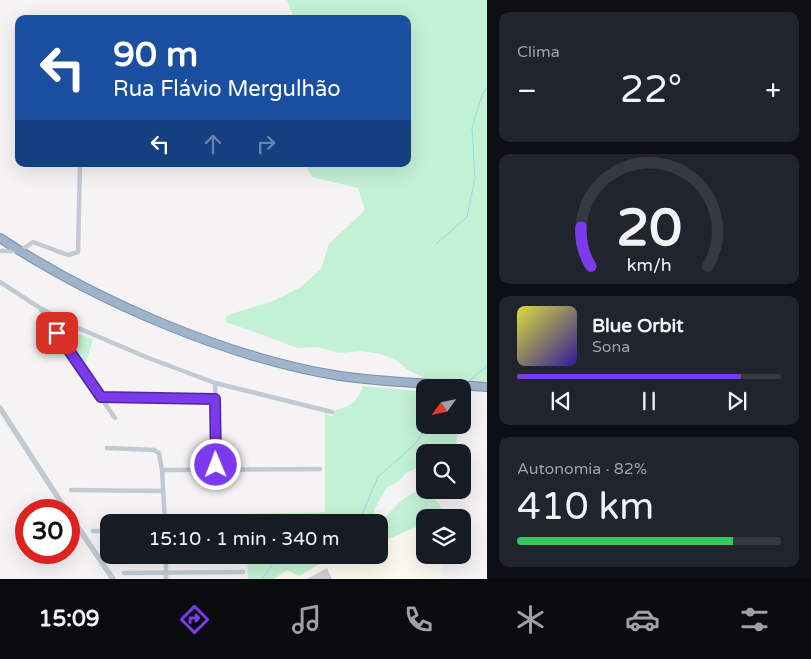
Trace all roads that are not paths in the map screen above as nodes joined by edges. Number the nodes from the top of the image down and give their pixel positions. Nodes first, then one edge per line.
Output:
1 (80, 167) edge
2 (0, 238) edge
3 (0, 251) edge
4 (20, 251) junction
5 (0, 282) edge
6 (40, 308) junction
7 (78, 328) junction
8 (66, 346) junction
9 (216, 383) junction
10 (487, 387) edge
11 (101, 397) junction
12 (215, 399) junction
13 (0, 408) edge
14 (332, 412) dead end
15 (115, 418) dead end
16 (107, 448) dead end
17 (217, 469) junction
18 (320, 469) dead end
19 (162, 470) junction
20 (71, 490) dead end
21 (163, 491) junction
22 (59, 499) edge
23 (164, 514) edge
24 (80, 530) edge
25 (93, 531) dead end
26 (100, 531) edge
27 (243, 572) dead end
28 (124, 573) dead end
29 (166, 576) edge
30 (113, 579) edge

1 - 4 street
2 - 4 highway
3 - 4 street
4 - 10 highway
5 - 6 street
6 - 7 street
6 - 8 street
7 - 8 street
7 - 9 street
8 - 11 street
9 - 12 street
9 - 14 street
11 - 12 street
11 - 15 street
12 - 17 street
13 - 22 street
16 - 19 street
17 - 18 street
17 - 19 street
19 - 21 street
20 - 21 street
21 - 23 street
24 - 30 street
25 - 26 street
27 - 29 street
28 - 29 street

